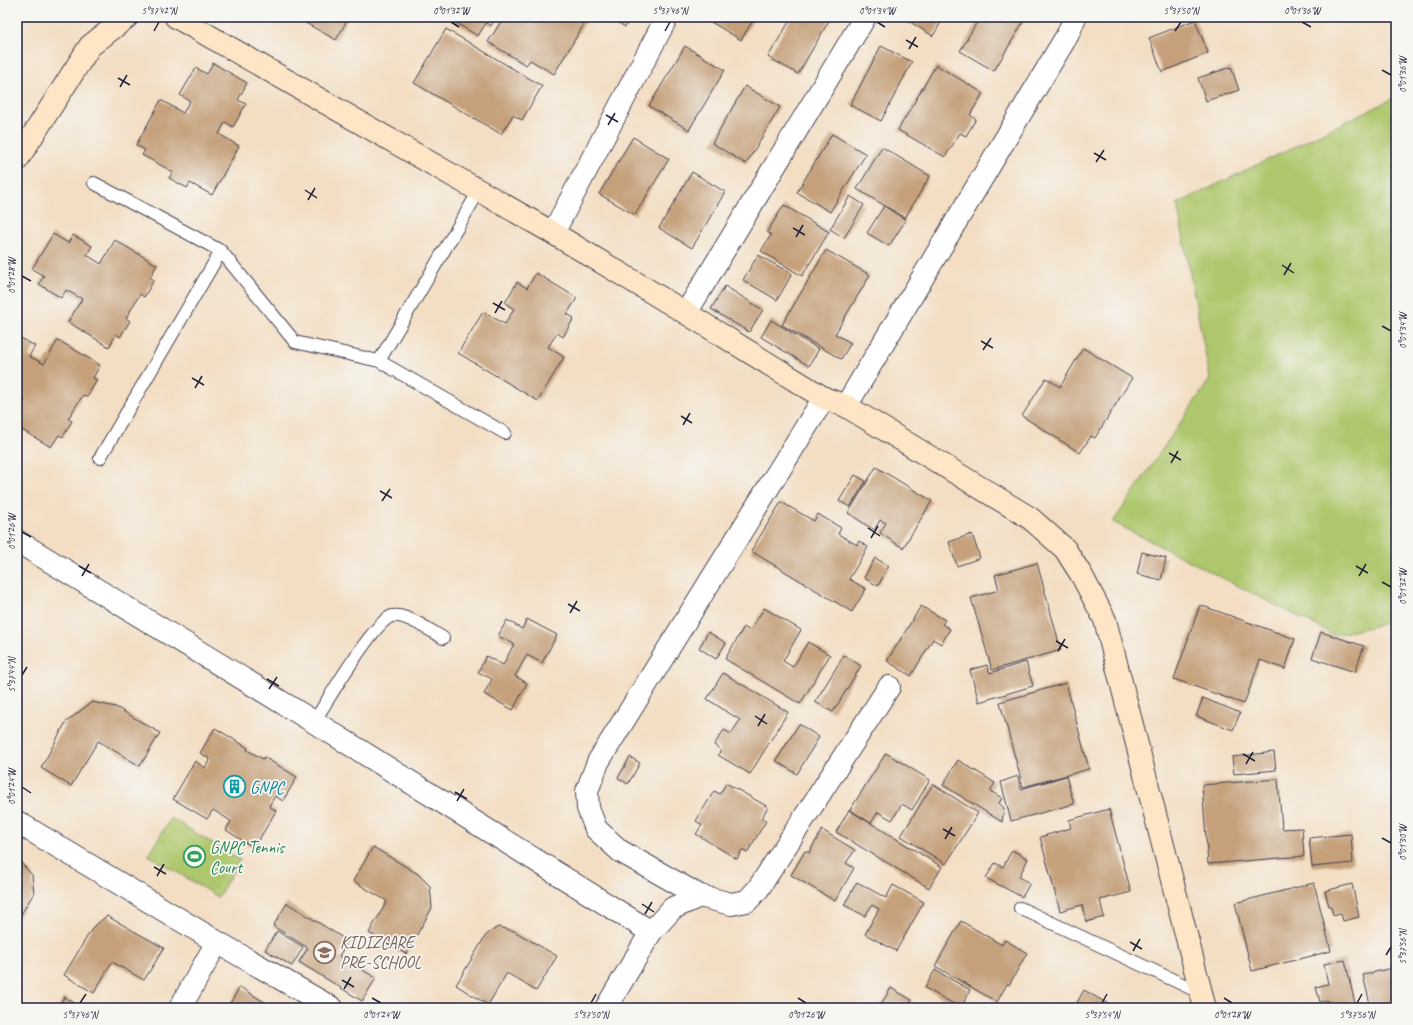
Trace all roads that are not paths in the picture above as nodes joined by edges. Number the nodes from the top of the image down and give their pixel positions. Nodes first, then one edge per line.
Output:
1 (127, 17) edge
2 (176, 17) edge
3 (667, 17) edge
4 (864, 17) edge
5 (1075, 17) edge
6 (17, 160) edge
7 (94, 182) dead end
8 (479, 191) junction
9 (553, 233) junction
10 (221, 251) junction
11 (686, 313) junction
12 (379, 361) junction
13 (824, 398) junction
14 (846, 406) junction
15 (505, 432) dead end
16 (100, 458) dead end
17 (17, 541) edge
18 (443, 638) dead end
19 (889, 687) dead end
20 (314, 722) junction
21 (17, 822) edge
22 (700, 896) junction
23 (1020, 908) dead end
24 (651, 932) junction
25 (217, 942) junction
26 (1203, 1000) edge
27 (180, 1008) edge
28 (332, 1008) edge
29 (606, 1008) edge

1 - 6 street
2 - 8 street
3 - 9 street
4 - 11 street
5 - 14 street
7 - 10 lane
8 - 9 street
8 - 12 lane
9 - 11 street
10 - 12 lane
10 - 16 lane
11 - 13 street
12 - 15 lane
13 - 14 street
13 - 22 street
14 - 26 street
17 - 20 street
18 - 20 lane
19 - 22 street
20 - 24 street
21 - 25 street
22 - 24 street
23 - 26 lane
24 - 29 street
25 - 27 street
25 - 28 street

